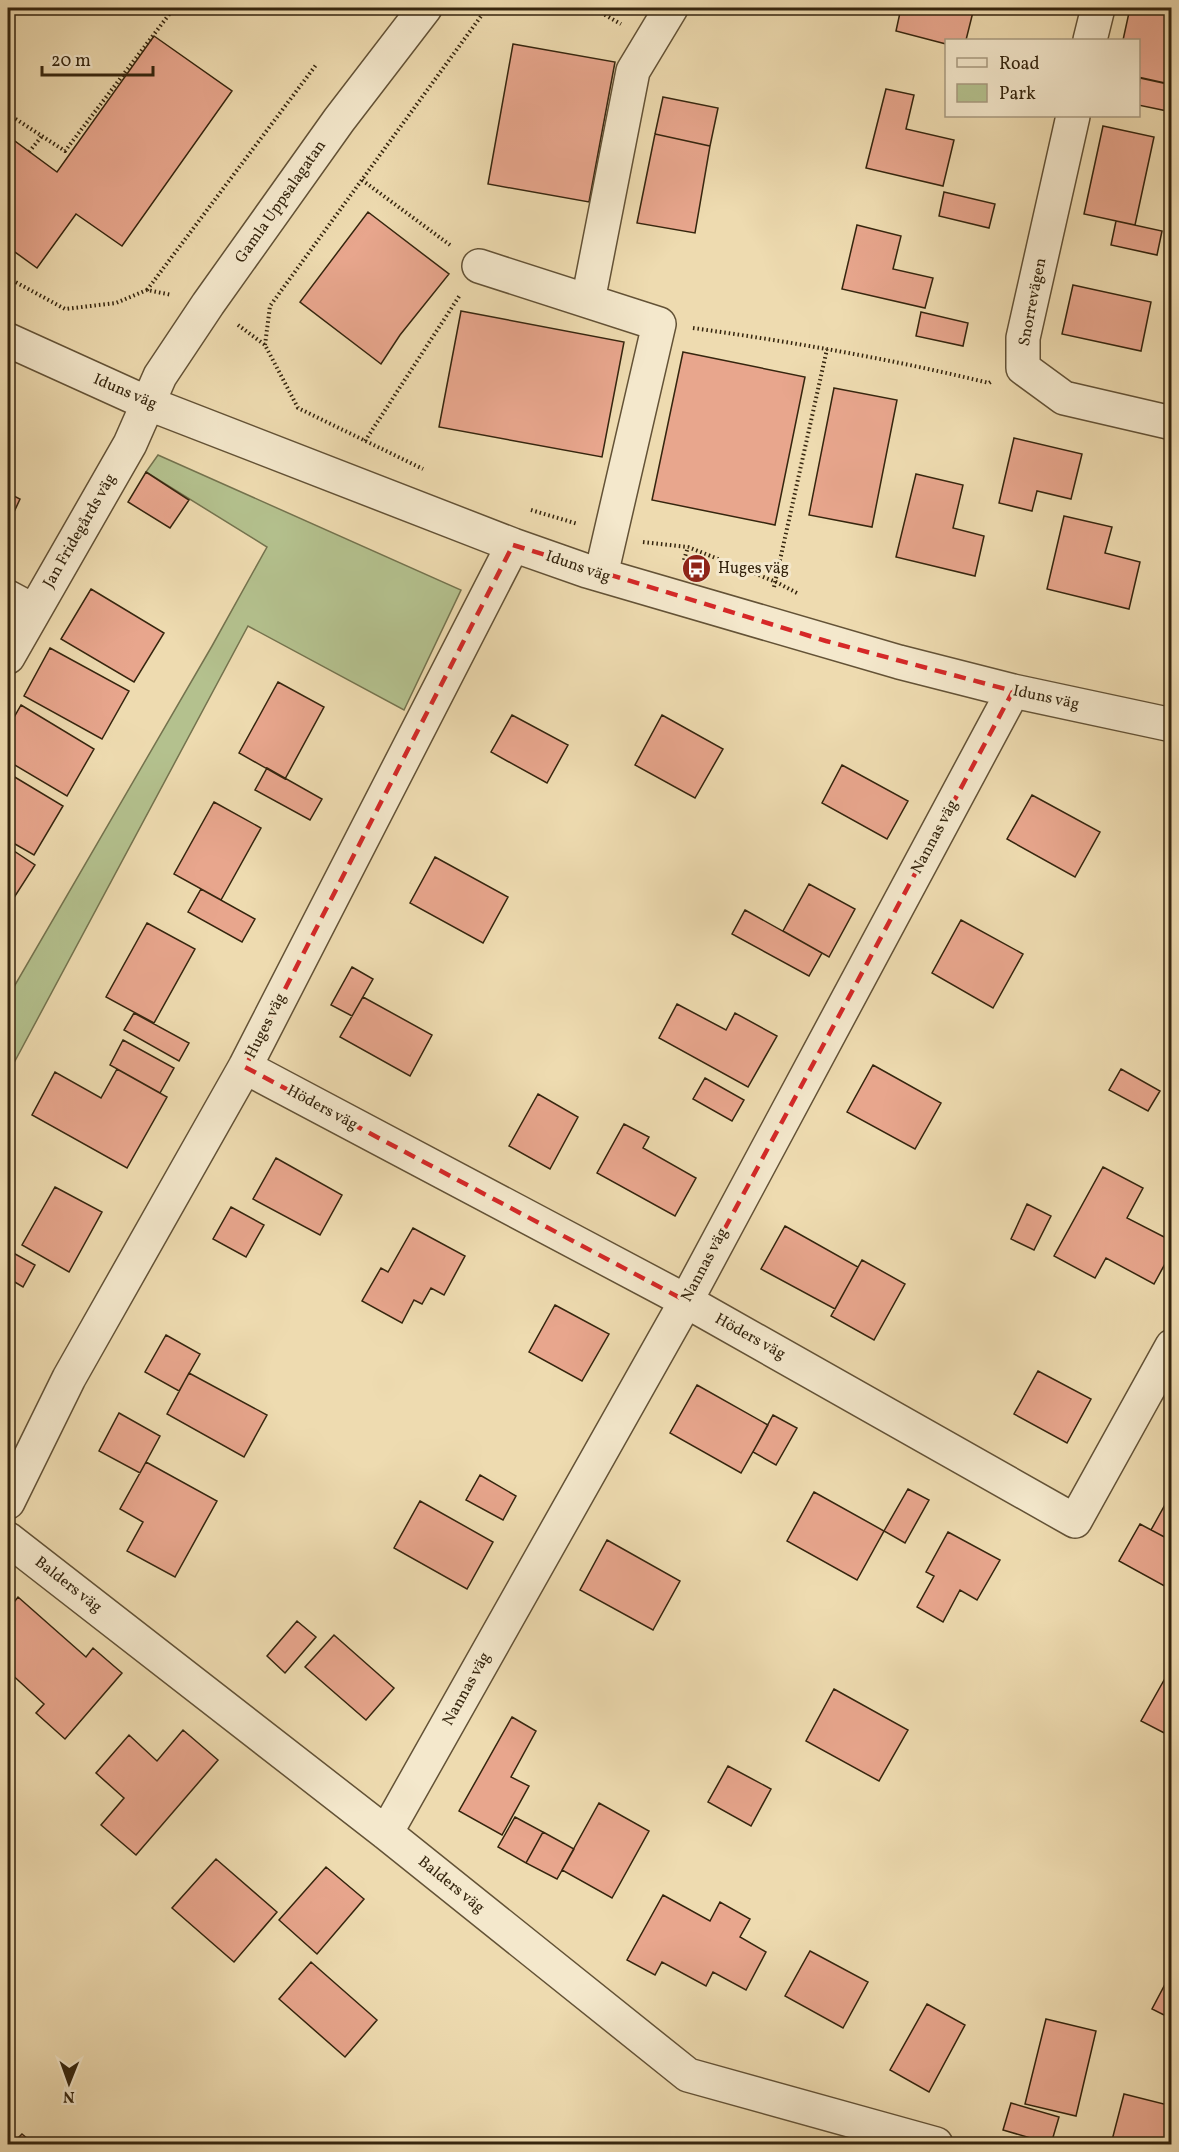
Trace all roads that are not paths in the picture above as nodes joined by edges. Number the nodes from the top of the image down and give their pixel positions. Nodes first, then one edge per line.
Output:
1 (425, 8) edge
2 (671, 8) edge
3 (1098, 8) edge
4 (1090, 39) edge
5 (1073, 117) edge
6 (479, 266) road end
7 (588, 301) junction
8 (8, 340) edge
9 (147, 403) junction
10 (1172, 423) edge
11 (513, 545) junction
12 (601, 575) junction
13 (21, 604) edge
14 (8, 657) edge
15 (1013, 691) junction
16 (1172, 724) edge
17 (245, 1067) junction
18 (686, 1301) junction
19 (1172, 1346) edge
20 (8, 1502) edge
21 (8, 1539) edge
22 (386, 1833) junction
23 (936, 2145) edge

1 - 9 street, Gamla Uppsalagatan
2 - 7 street
3 - 4 street
5 - 10 street, Snorrevägen
6 - 7 street
7 - 12 street
8 - 9 street, Iduns väg
9 - 11 street, Iduns väg
9 - 13 street, Jan Fridegårds väg
11 - 12 street, Iduns väg
11 - 17 street, Huges väg
12 - 15 street, Iduns väg
13 - 14 street, Jan Fridegårds väg
15 - 16 street, Iduns väg
15 - 18 street, Nannas väg
17 - 18 street, Höders väg
17 - 20 street, Huges väg
18 - 19 street, Höders väg
18 - 22 street, Nannas väg
21 - 22 street, Balders väg
22 - 23 street, Balders väg

